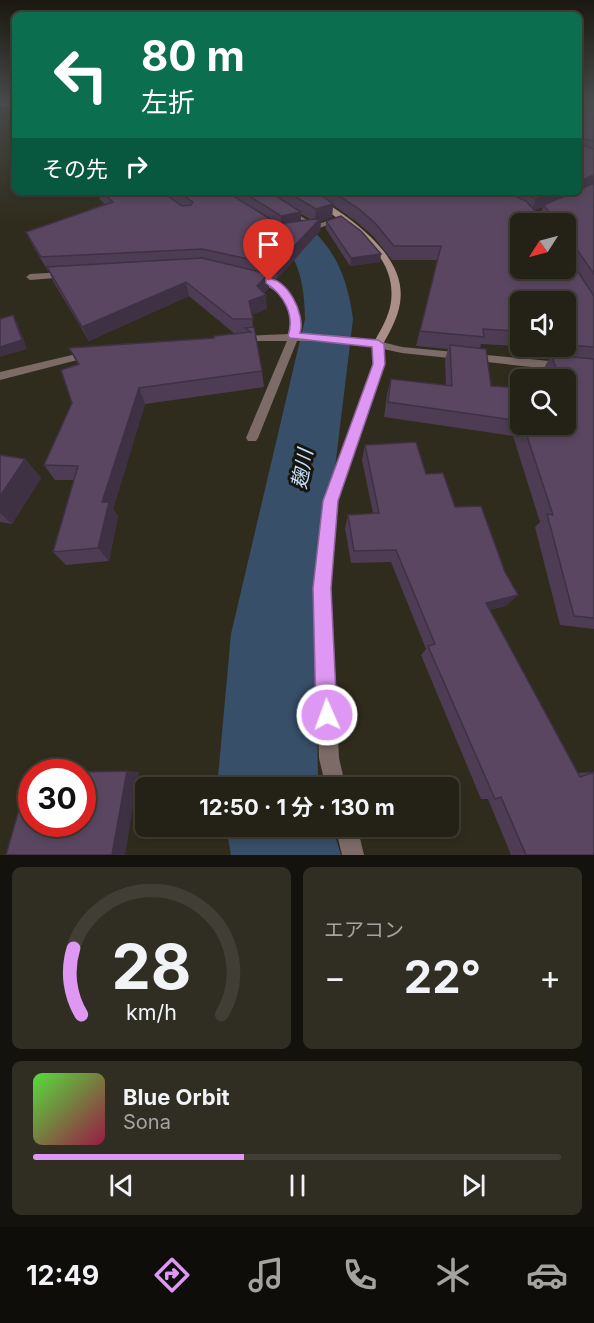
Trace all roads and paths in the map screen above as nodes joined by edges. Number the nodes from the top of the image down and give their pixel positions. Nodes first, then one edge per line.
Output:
1 (310, 195) edge
2 (280, 205) edge
3 (344, 218) junction
4 (73, 274) edge
5 (237, 274) edge
6 (30, 278) dead end
7 (299, 336) junction
8 (232, 339) edge
9 (378, 344) junction
10 (95, 353) edge
11 (571, 367) edge
12 (0, 376) edge
13 (252, 438) dead end
14 (333, 777) edge
15 (349, 837) edge
16 (353, 855) edge

1 - 3 street
2 - 3 street
3 - 9 street
4 - 6 street
5 - 7 street
7 - 8 street
7 - 9 street
7 - 13 street
9 - 11 street
9 - 14 street
10 - 12 street
15 - 16 street

